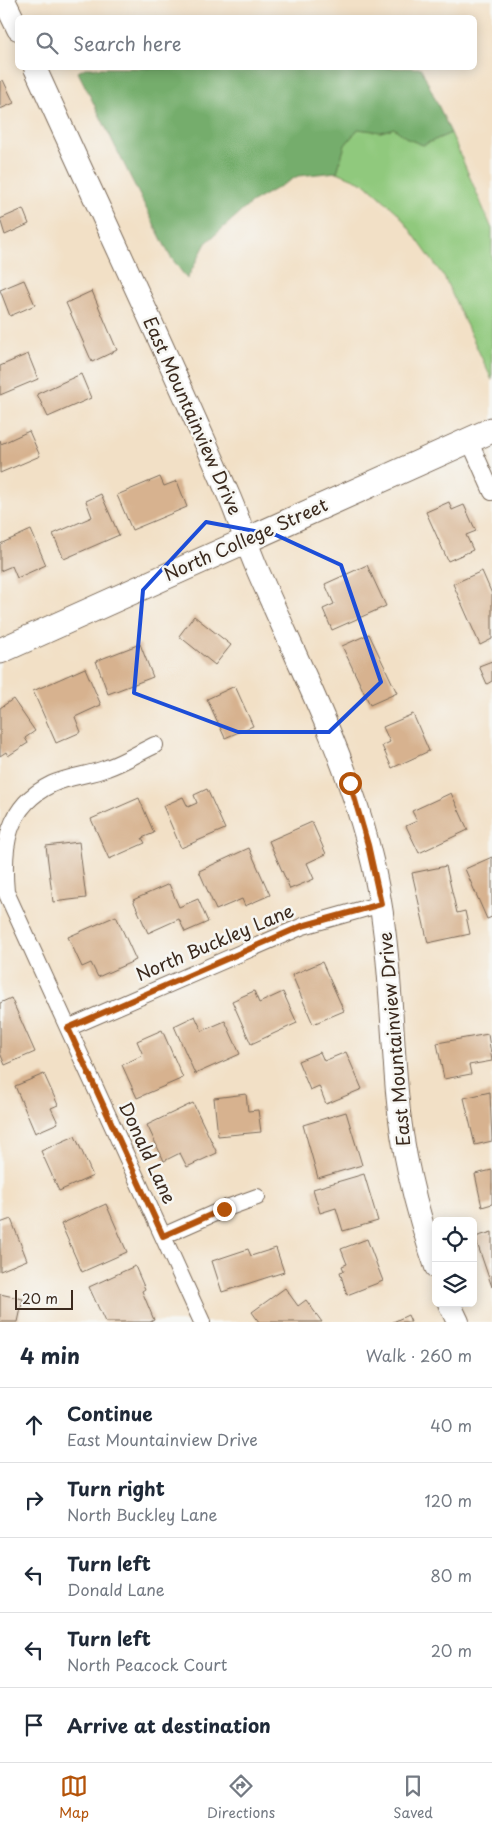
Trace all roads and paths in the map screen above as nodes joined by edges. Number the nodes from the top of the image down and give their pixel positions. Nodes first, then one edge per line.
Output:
1 (4, 0) edge
2 (15, 23) edge
3 (36, 70) edge
4 (492, 430) edge
5 (469, 440) junction
6 (492, 492) edge
7 (246, 540) junction
8 (0, 651) edge
9 (155, 745) dead end
10 (381, 904) junction
11 (68, 1028) junction
12 (257, 1197) dead end
13 (163, 1236) junction
14 (434, 1262) edge
15 (451, 1307) edge
16 (202, 1322) edge
17 (458, 1322) edge

1 - 2 street
3 - 7 street, East Mountainview Drive
4 - 5 main road, North College Street
5 - 6 street
5 - 7 main road, North College Street
7 - 8 main road, North College Street
7 - 10 street, East Mountainview Drive
9 - 11 street, Donald Lane
10 - 11 street, North Buckley Lane
10 - 14 street, East Mountainview Drive
11 - 13 street, Donald Lane
12 - 13 street
13 - 16 street, Donald Lane
15 - 17 street

